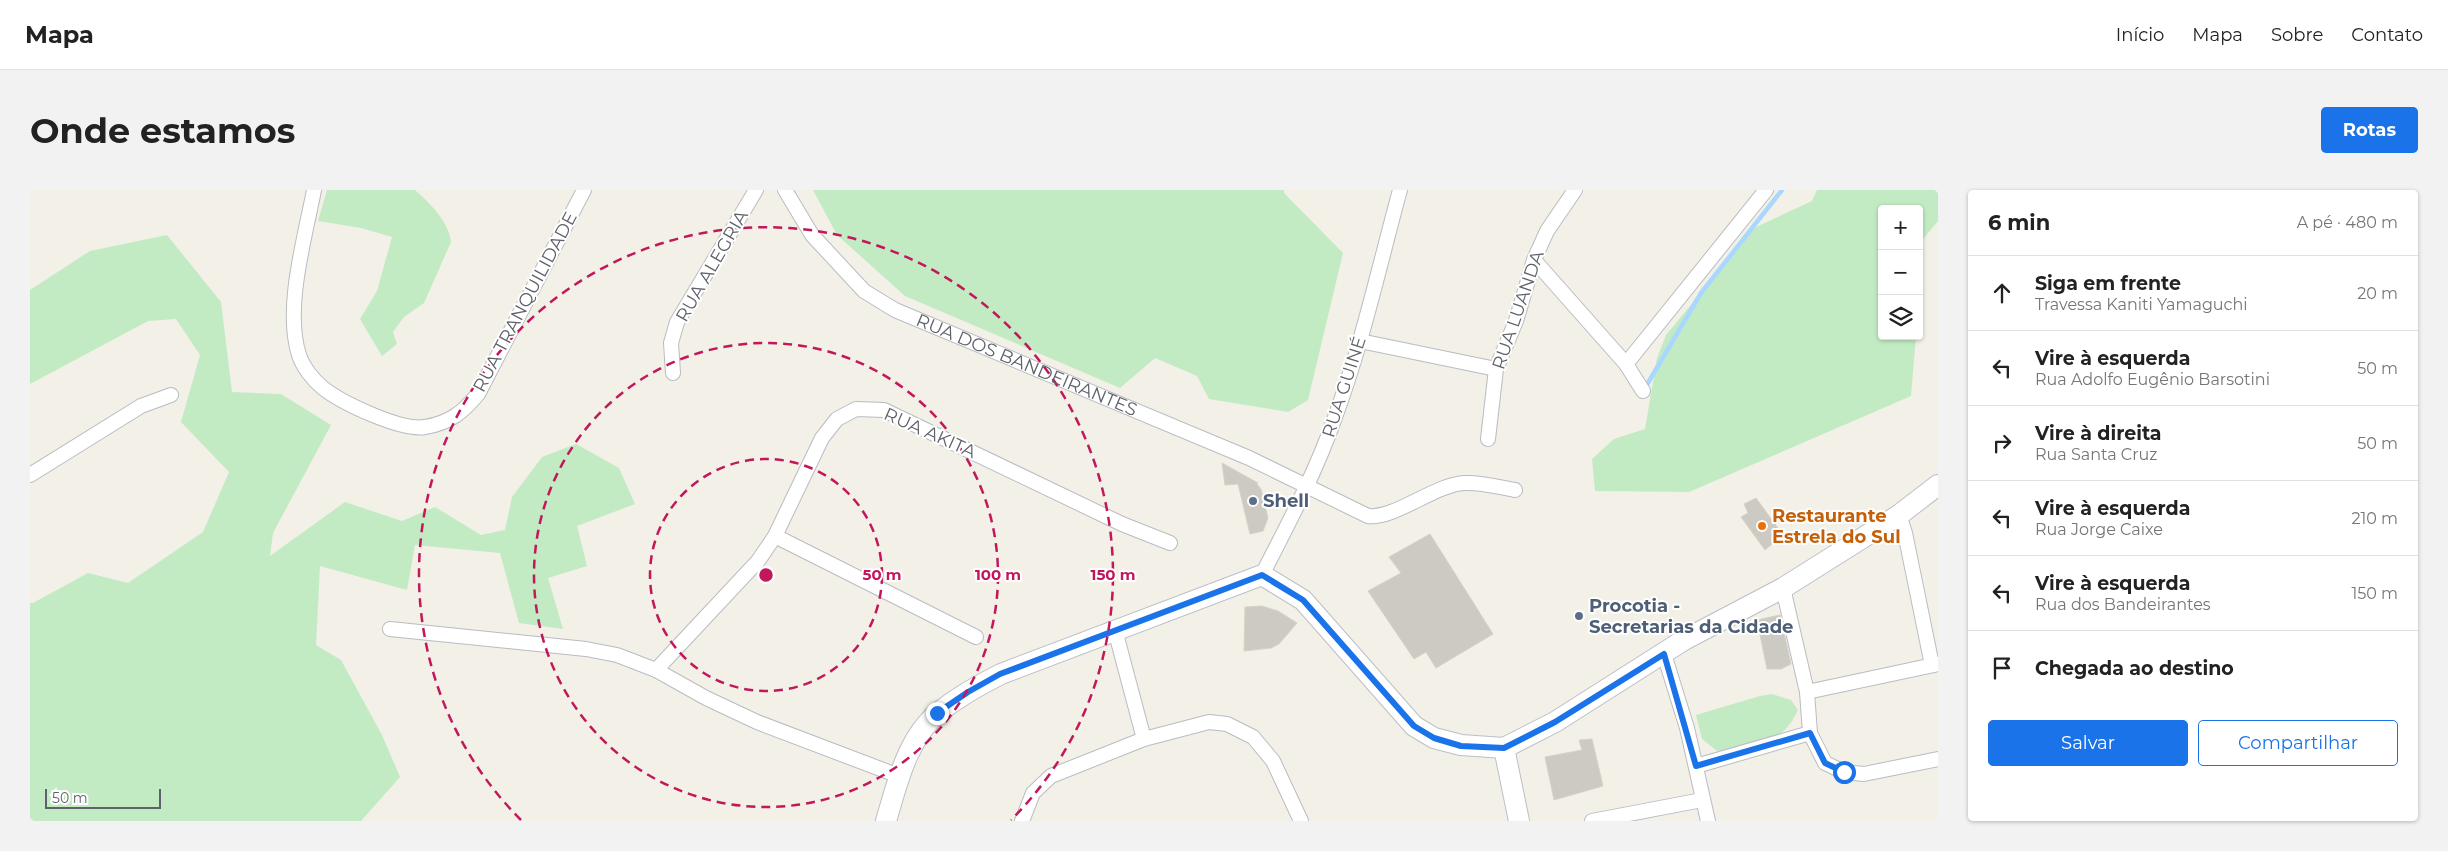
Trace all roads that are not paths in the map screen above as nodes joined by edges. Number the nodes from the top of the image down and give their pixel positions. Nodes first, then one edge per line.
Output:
1 (314, 190) edge
2 (584, 190) edge
3 (756, 190) edge
4 (785, 190) edge
5 (1400, 190) edge
6 (1575, 190) edge
7 (1766, 190) edge
8 (1534, 260) junction
9 (1360, 341) junction
10 (1626, 364) junction
11 (1496, 369) junction
12 (672, 373) dead end
13 (1643, 391) dead end
14 (171, 395) dead end
15 (1488, 439) dead end
16 (30, 476) edge
17 (1938, 485) edge
18 (1308, 486) junction
19 (1514, 490) dead end
20 (1899, 515) junction
21 (776, 536) junction
22 (1170, 543) dead end
23 (1262, 575) junction
24 (1783, 588) junction
25 (390, 629) dead end
26 (1116, 630) junction
27 (976, 637) dead end
28 (1664, 654) junction
29 (1935, 664) edge
30 (656, 670) junction
31 (1807, 692) junction
32 (1810, 733) junction
33 (1144, 739) junction
34 (1504, 748) junction
35 (1938, 760) edge
36 (1696, 766) junction
37 (899, 776) junction
38 (1702, 800) junction
39 (886, 821) edge
40 (1022, 821) edge
41 (1301, 821) edge
42 (1519, 821) edge
43 (1592, 821) edge
44 (1708, 821) edge

1 - 2 street, RUA TRANQUILIDADE
3 - 12 street, RUA ALEGRIA
4 - 18 street, RUA DOS BANDEIRANTES
5 - 9 street, RUA GUINÉ
6 - 8 street, RUA LUANDA
7 - 10 street
8 - 10 street
8 - 11 street, RUA LUANDA
9 - 11 street
9 - 18 street, RUA GUINÉ
10 - 13 street
11 - 15 street, RUA LUANDA
14 - 16 street
17 - 20 main road
18 - 19 street, RUA DOS BANDEIRANTES
18 - 23 street, RUA GUINÉ
20 - 24 main road
20 - 29 street
21 - 22 street, RUA AKITA
21 - 27 street
21 - 30 street, RUA AKITA
23 - 26 main road
23 - 34 main road
24 - 28 main road
24 - 31 street
25 - 30 street
26 - 33 street
26 - 37 main road
28 - 34 main road
28 - 36 street
29 - 31 street
30 - 37 street
31 - 32 street
32 - 35 street
32 - 36 street
33 - 40 street
33 - 41 street
34 - 42 main road
36 - 38 street
37 - 39 main road
38 - 43 street
38 - 44 street

